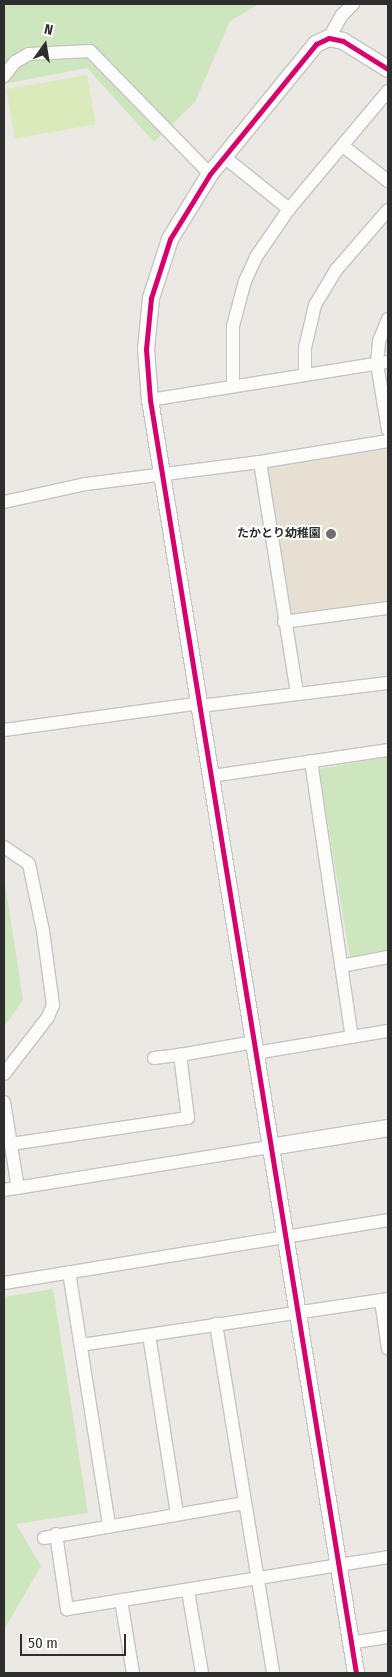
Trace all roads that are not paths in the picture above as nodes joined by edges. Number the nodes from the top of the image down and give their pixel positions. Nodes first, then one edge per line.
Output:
1 (353, 4) edge
2 (329, 38) junction
3 (388, 69) edge
4 (4, 76) edge
5 (388, 91) edge
6 (343, 146) junction
7 (223, 156) junction
8 (210, 174) junction
9 (388, 181) edge
10 (289, 209) junction
11 (388, 210) edge
12 (388, 319) edge
13 (383, 363) edge
14 (306, 374) junction
15 (233, 386) junction
16 (150, 400) junction
17 (388, 430) edge
18 (388, 441) edge
19 (260, 462) junction
20 (163, 474) junction
21 (4, 502) edge
22 (388, 608) edge
23 (284, 622) junction
24 (388, 682) edge
25 (297, 693) junction
26 (200, 704) junction
27 (4, 730) edge
28 (388, 750) edge
29 (311, 761) junction
30 (212, 776) junction
31 (4, 847) edge
32 (388, 957) edge
33 (341, 966) junction
34 (388, 1031) edge
35 (352, 1037) junction
36 (255, 1048) junction
37 (180, 1055) junction
38 (154, 1058) dead end
39 (4, 1074) edge
40 (4, 1102) edge
41 (388, 1128) edge
42 (270, 1147) junction
43 (9, 1148) edge
44 (18, 1188) junction
45 (4, 1190) edge
46 (388, 1220) edge
47 (285, 1237) junction
48 (69, 1272) junction
49 (4, 1283) edge
50 (384, 1299) edge
51 (295, 1312) junction
52 (216, 1324) junction
53 (149, 1335) junction
54 (81, 1345) junction
55 (388, 1349) edge
56 (245, 1503) junction
57 (177, 1514) junction
58 (109, 1524) junction
59 (388, 1557) edge
60 (338, 1567) junction
61 (258, 1580) junction
62 (188, 1591) junction
63 (121, 1600) junction
64 (388, 1637) edge
65 (350, 1643) junction
66 (133, 1673) edge
67 (202, 1673) edge
68 (273, 1673) edge
69 (356, 1673) edge

1 - 2 street
2 - 3 street
2 - 7 street
4 - 8 street
5 - 6 street
6 - 9 street
6 - 10 street
7 - 8 street
7 - 10 street
8 - 16 street
10 - 15 street
11 - 14 street
12 - 13 street
13 - 14 street
13 - 17 street
14 - 15 street
15 - 16 street
16 - 20 street
18 - 19 street
19 - 20 street
19 - 23 street
20 - 21 street
20 - 26 street
22 - 23 street
23 - 25 street
24 - 25 street
25 - 26 street
26 - 27 street
26 - 30 street
28 - 29 street
29 - 30 street
29 - 33 street
30 - 36 street
31 - 39 street
32 - 33 street
33 - 35 street
34 - 35 street
35 - 36 street
36 - 37 street
36 - 42 street
37 - 38 street
37 - 43 street
40 - 43 street
41 - 42 street
42 - 44 street
42 - 47 street
43 - 44 street
44 - 45 street
46 - 47 street
47 - 48 street
47 - 51 street
48 - 49 street
48 - 54 street
50 - 51 street
50 - 55 street
51 - 52 street
51 - 60 street
52 - 53 street
52 - 56 street
53 - 54 street
53 - 57 street
54 - 58 street
56 - 57 street
56 - 61 street
57 - 58 street
58 - 63 street
59 - 60 street
60 - 61 street
60 - 65 street
61 - 62 street
61 - 68 street
62 - 63 street
62 - 67 street
63 - 66 street
64 - 65 street
65 - 69 street

